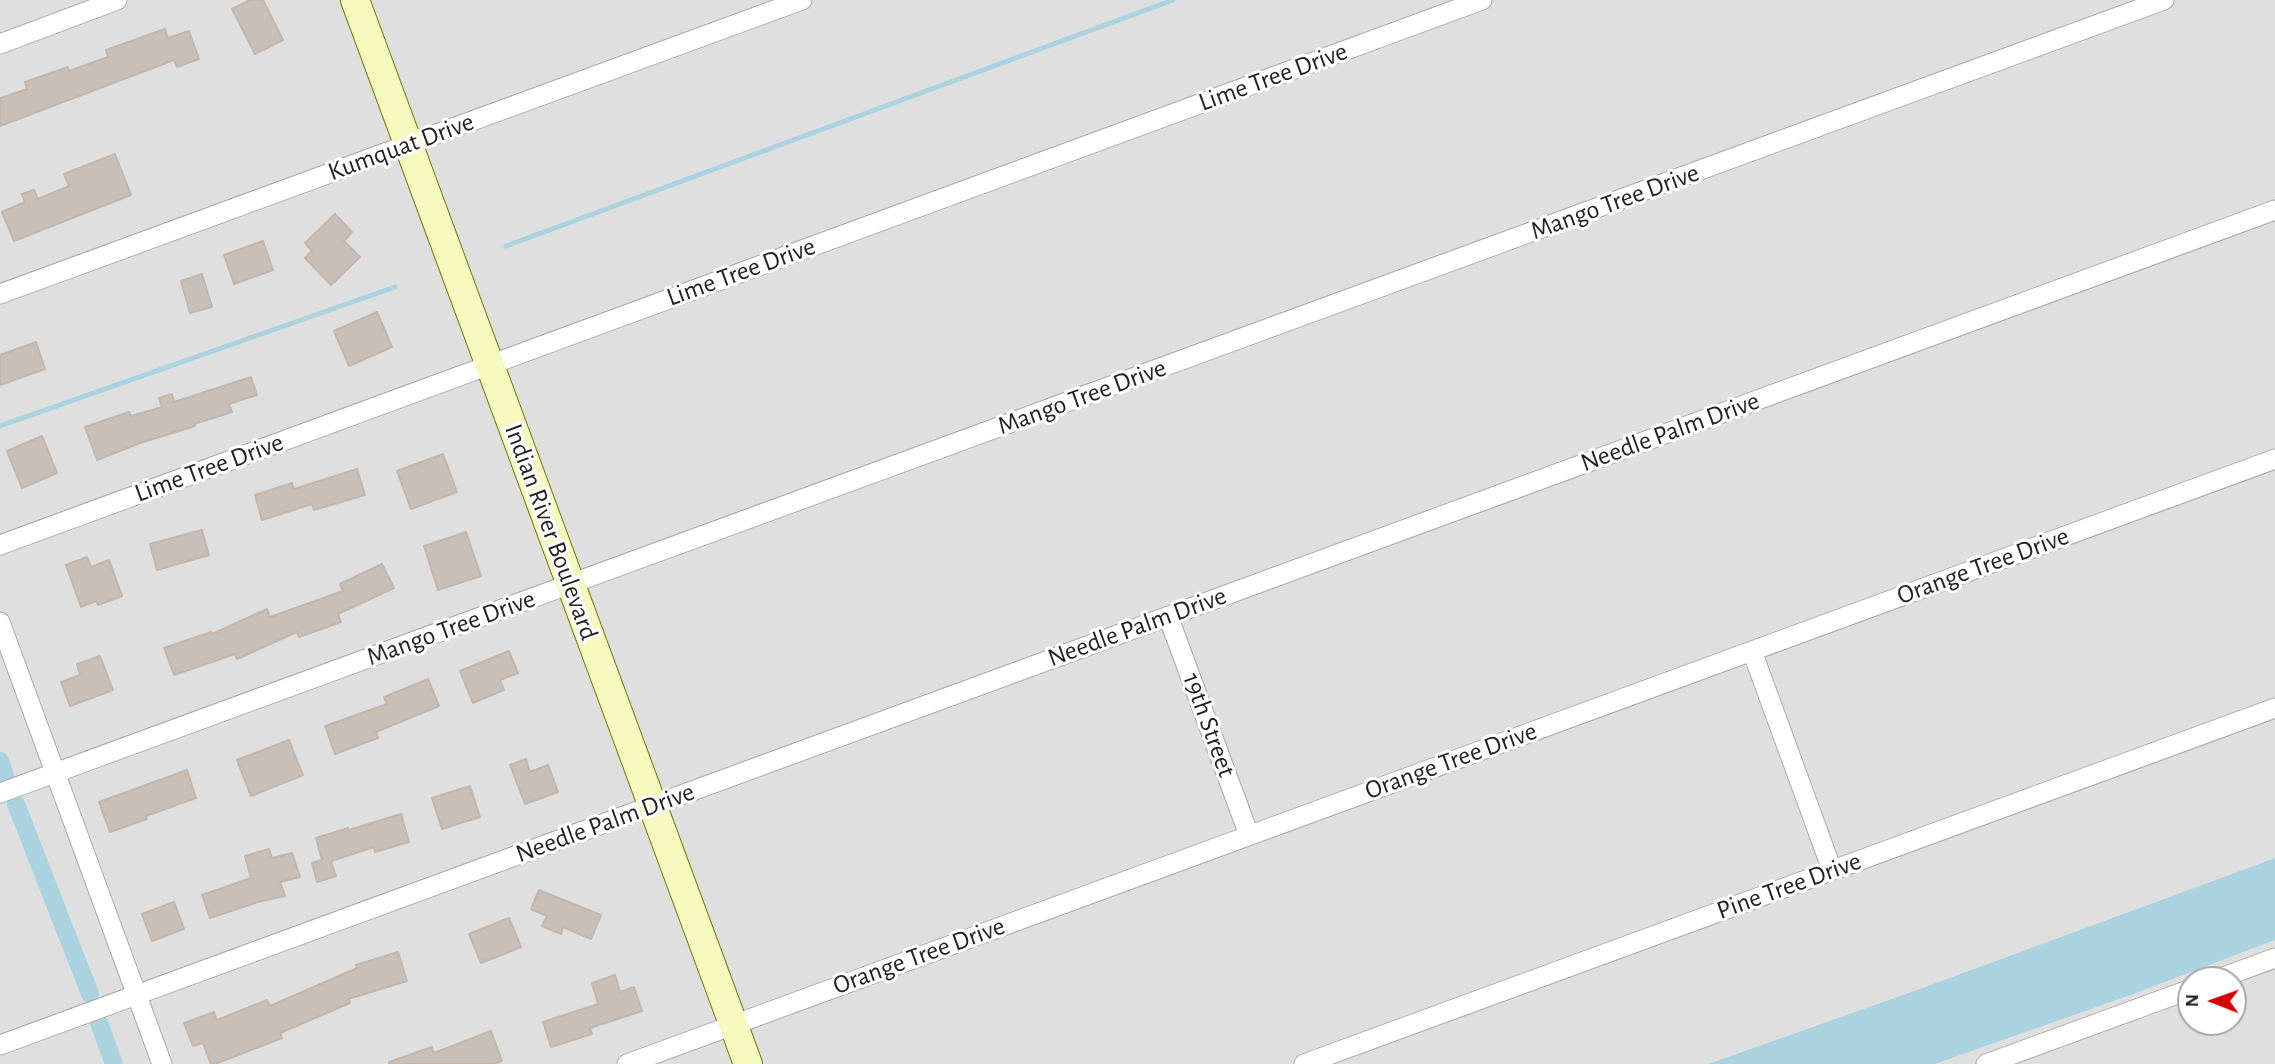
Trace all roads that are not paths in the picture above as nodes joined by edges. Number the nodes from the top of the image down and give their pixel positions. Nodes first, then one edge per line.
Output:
1 (117, 0) edge
2 (355, 0) edge
3 (802, 0) edge
4 (1482, 0) edge
5 (2164, 0) edge
6 (0, 44) edge
7 (408, 144) junction
8 (2275, 210) edge
9 (0, 294) edge
10 (489, 364) junction
11 (2275, 459) edge
12 (0, 545) edge
13 (570, 584) junction
14 (1168, 615) junction
15 (0, 622) edge
16 (1752, 651) junction
17 (2275, 708) edge
18 (55, 773) junction
19 (0, 793) edge
20 (652, 805) junction
21 (1249, 835) junction
22 (1832, 870) junction
23 (2275, 958) edge
24 (2247, 968) edge
25 (2177, 994) edge
26 (137, 995) junction
27 (733, 1024) junction
28 (0, 1045) edge
29 (162, 1064) edge
30 (627, 1064) edge
31 (748, 1064) edge
32 (1304, 1064) edge
33 (1986, 1064) edge

1 - 6 street
2 - 7 main road, Indian River Boulevard
3 - 7 street, Kumquat Drive
4 - 10 street, Lime Tree Drive
5 - 13 street, Mango Tree Drive
7 - 9 street, Kumquat Drive
7 - 10 main road, Indian River Boulevard
8 - 14 street, Needle Palm Drive
10 - 12 street, Lime Tree Drive
10 - 13 main road, Indian River Boulevard
11 - 16 street, Orange Tree Drive
13 - 18 street, Mango Tree Drive
13 - 20 main road, Indian River Boulevard
14 - 20 street, Needle Palm Drive
14 - 21 street, 19th Street
15 - 18 street
16 - 21 street, Orange Tree Drive
16 - 22 street
17 - 22 street, Pine Tree Drive
18 - 19 street, Mango Tree Drive
18 - 26 street
20 - 26 street, Needle Palm Drive
20 - 27 main road, Indian River Boulevard
21 - 27 street, Orange Tree Drive
22 - 32 street, Pine Tree Drive
23 - 24 street
25 - 33 street
26 - 28 street, Needle Palm Drive
26 - 29 street
27 - 30 street, Orange Tree Drive
27 - 31 main road, Indian River Boulevard

